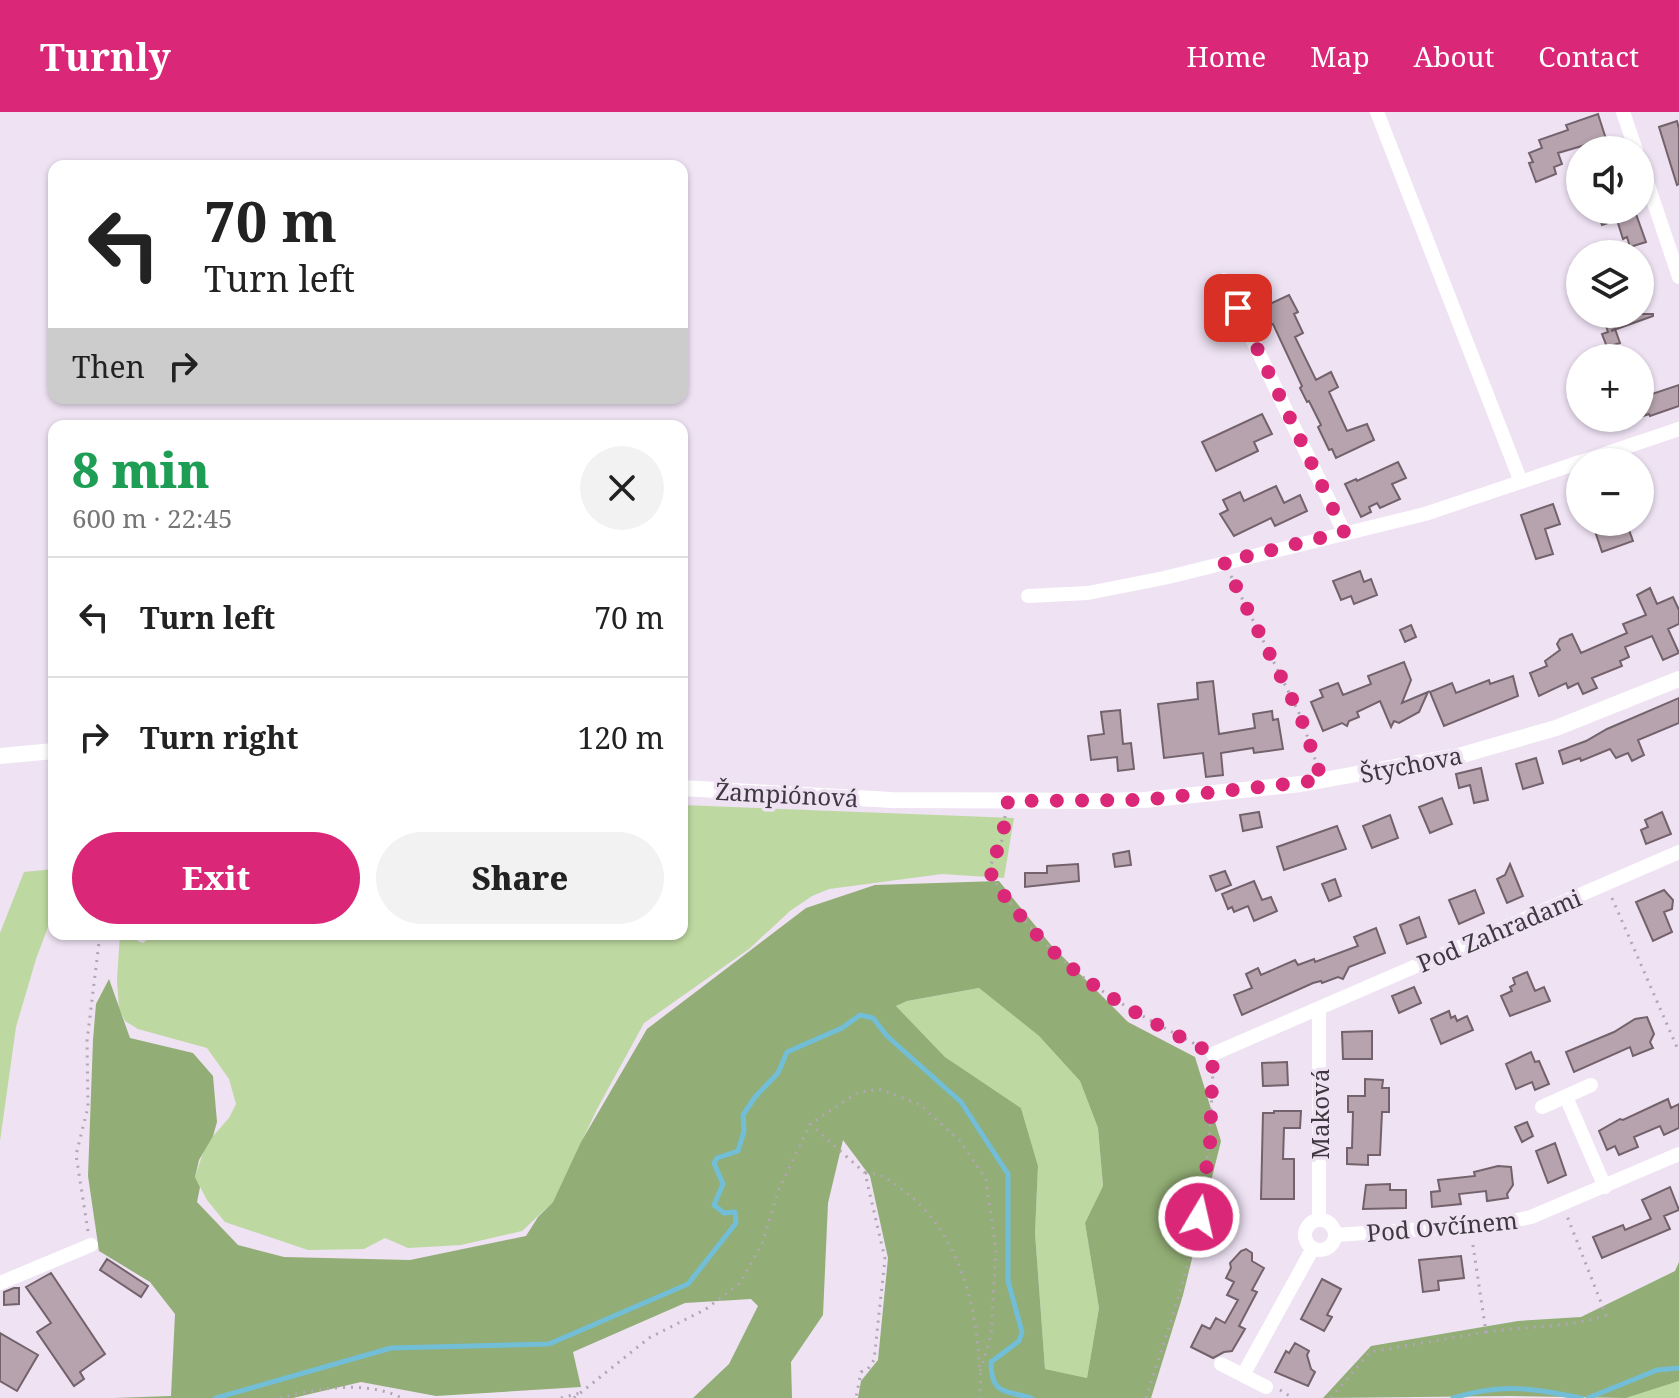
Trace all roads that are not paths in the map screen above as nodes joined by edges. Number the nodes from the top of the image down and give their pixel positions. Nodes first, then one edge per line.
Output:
1 (1377, 112) edge
2 (1623, 112) edge
3 (1631, 136) edge
4 (1654, 203) edge
5 (1679, 277) edge
6 (1224, 280) dead end
7 (1679, 429) edge
8 (1622, 448) edge
9 (1566, 467) edge
10 (1521, 482) junction
11 (1344, 532) junction
12 (1028, 596) dead end
13 (1679, 679) edge
14 (48, 752) edge
15 (0, 756) edge
16 (688, 788) edge
17 (892, 800) joint
18 (1679, 852) edge
19 (1319, 1009) junction
20 (1213, 1054) road end
21 (1591, 1085) dead end
22 (1566, 1097) junction
23 (1542, 1107) dead end
24 (1679, 1154) edge
25 (1605, 1187) junction
26 (1319, 1220) junction
27 (1335, 1235) junction
28 (91, 1245) road end
29 (1313, 1248) junction
30 (0, 1283) edge
31 (1221, 1364) dead end
32 (1243, 1375) junction
33 (1266, 1387) dead end

1 - 10 street
2 - 3 street
4 - 5 street
6 - 11 street
7 - 8 street
9 - 10 street
10 - 11 street
11 - 12 street
13 - 17 street, Štychova
14 - 15 street
16 - 17 street, Žampiónová
18 - 19 street, Pod Zahradami
19 - 20 street, Pod Zahradami
19 - 26 street, Maková
21 - 22 street
22 - 23 street
22 - 25 street
24 - 25 street, Pod Ovčínem
25 - 27 street, Pod Ovčínem
26 - 27 street
26 - 29 street, Maková
27 - 29 street
28 - 30 street
29 - 32 street, Maková
31 - 32 street
32 - 33 street

